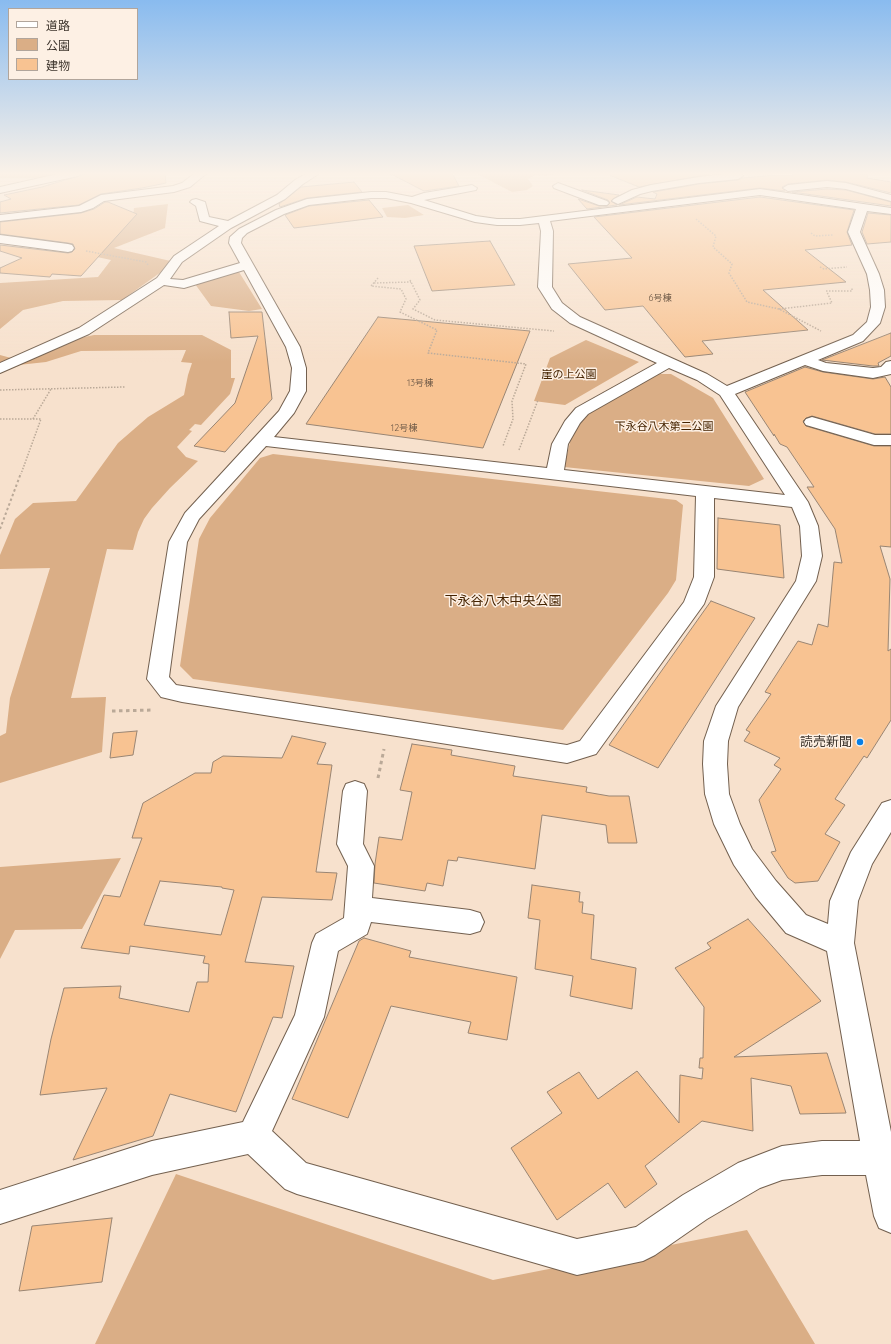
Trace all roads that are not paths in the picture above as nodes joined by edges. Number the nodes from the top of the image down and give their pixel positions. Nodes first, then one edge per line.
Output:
1 (214, 236) edge
2 (237, 236) edge
3 (547, 236) edge
4 (855, 236) edge
5 (0, 239) edge
6 (68, 248) dead end
7 (247, 265) junction
8 (162, 281) junction
9 (805, 360) junction
10 (669, 362) junction
11 (891, 365) edge
12 (0, 369) edge
13 (726, 392) junction
14 (812, 422) dead end
15 (891, 440) edge
16 (262, 441) junction
17 (554, 474) junction
18 (705, 492) junction
19 (799, 502) junction
20 (366, 786) road end
21 (891, 810) edge
22 (358, 908) junction
23 (470, 922) dead end
24 (840, 943) junction
25 (253, 1136) junction
26 (880, 1158) junction
27 (0, 1207) edge
28 (891, 1216) edge

1 - 8 street
2 - 7 street
3 - 10 street
4 - 9 street
5 - 6 street
7 - 8 street
7 - 16 street
8 - 12 street
9 - 11 street
9 - 13 street
10 - 13 street
10 - 17 street
13 - 19 street
14 - 15 street
16 - 17 street
16 - 18 street
17 - 18 street
18 - 19 street
19 - 24 street
20 - 22 street
21 - 24 street
22 - 23 street
22 - 25 street
24 - 26 street
25 - 26 street
25 - 27 street
26 - 28 street

